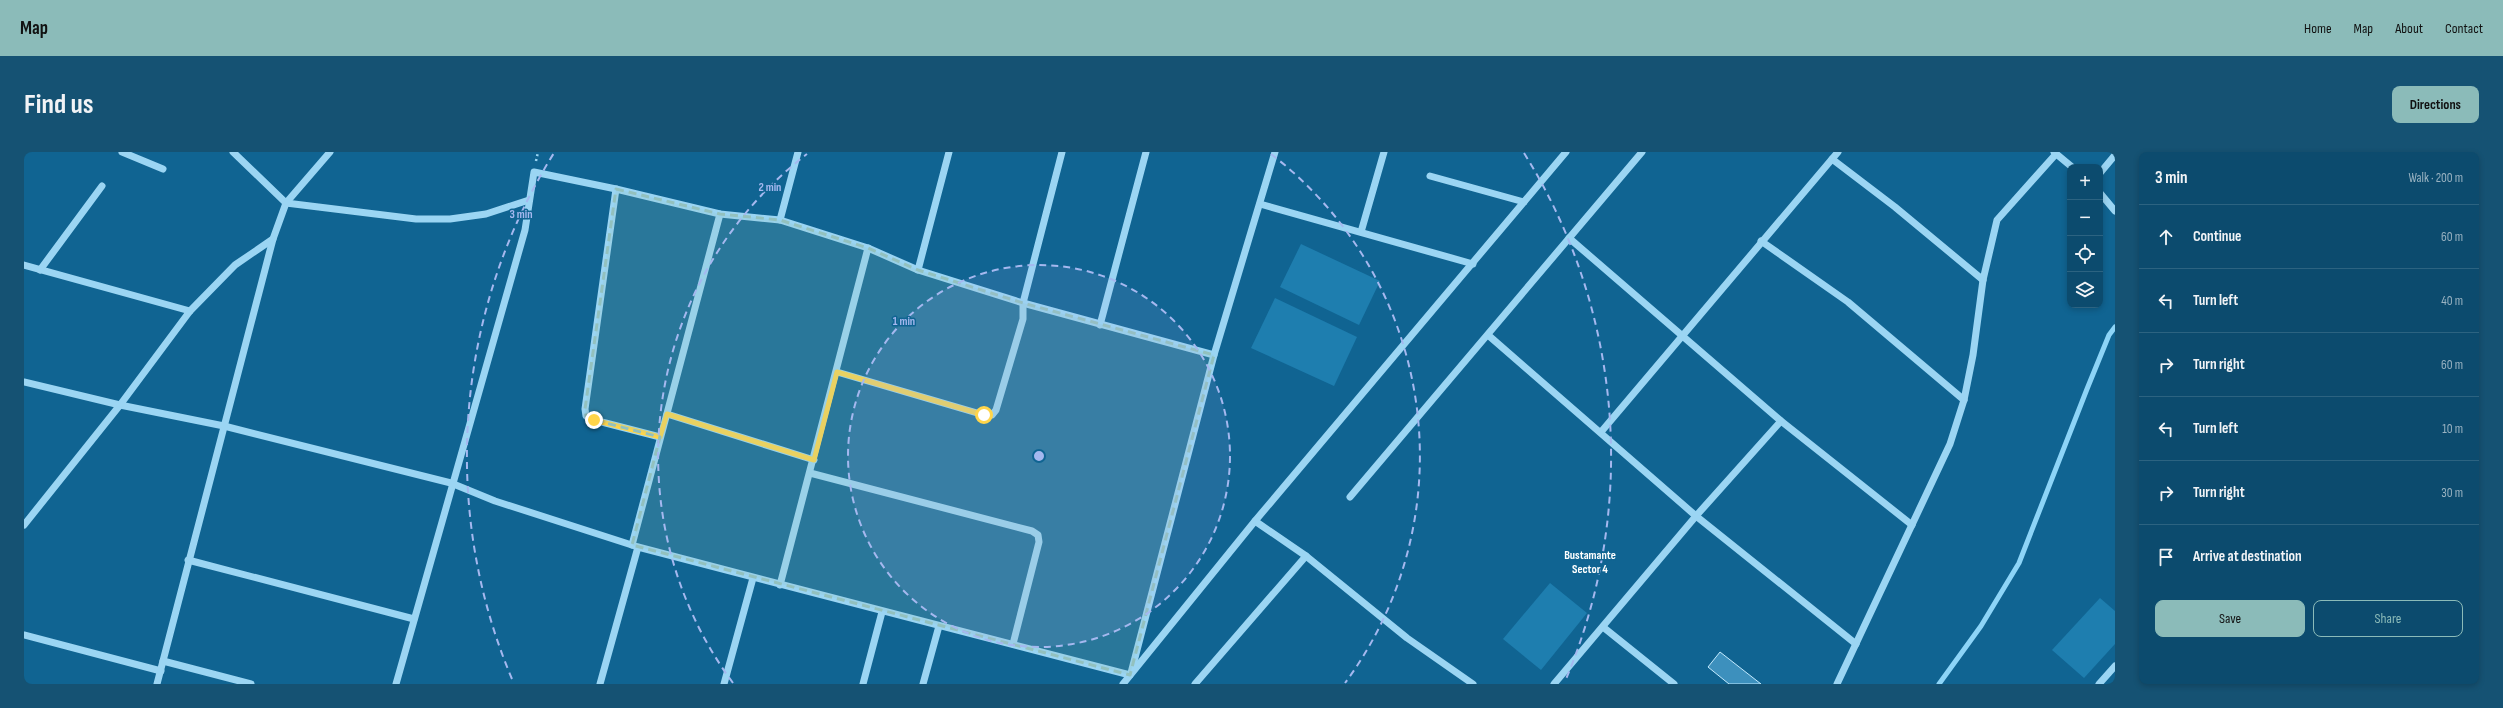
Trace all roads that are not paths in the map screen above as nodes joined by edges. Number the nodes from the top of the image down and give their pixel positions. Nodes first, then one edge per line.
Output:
1 (122, 152) edge
2 (233, 152) edge
3 (330, 152) edge
4 (798, 152) edge
5 (949, 152) edge
6 (1062, 152) edge
7 (1146, 152) edge
8 (1275, 152) edge
9 (1384, 152) edge
10 (1566, 152) edge
11 (1642, 152) edge
12 (1838, 152) edge
13 (2055, 153) edge
14 (2115, 155) edge
15 (1832, 159) junction
16 (2068, 164) edge
17 (163, 169) dead end
18 (2103, 169) edge
19 (1430, 176) dead end
20 (102, 186) dead end
21 (616, 188) junction
22 (2103, 197) edge
23 (529, 200) junction
24 (1524, 202) junction
25 (286, 203) junction
26 (1260, 204) junction
27 (2115, 211) edge
28 (720, 214) junction
29 (780, 220) junction
30 (1361, 232) junction
31 (1569, 238) junction
32 (273, 239) junction
33 (1761, 241) junction
34 (868, 248) junction
35 (1473, 264) junction
36 (24, 265) edge
37 (40, 270) junction
38 (918, 270) junction
39 (1983, 280) junction
40 (1023, 303) junction
41 (190, 311) junction
42 (1100, 325) junction
43 (1488, 335) junction
44 (1682, 335) junction
45 (1214, 355) junction
46 (837, 372) junction
47 (24, 382) edge
48 (1964, 400) junction
49 (120, 405) junction
50 (667, 414) junction
51 (1781, 421) junction
52 (224, 426) junction
53 (1601, 432) junction
54 (660, 437) junction
55 (814, 460) junction
56 (810, 473) junction
57 (451, 483) junction
58 (1350, 497) dead end
59 (1696, 516) junction
60 (1255, 521) junction
61 (24, 525) edge
62 (1912, 525) junction
63 (635, 546) junction
64 (1306, 556) junction
65 (188, 560) junction
66 (753, 578) junction
67 (780, 585) junction
68 (882, 612) junction
69 (414, 619) junction
70 (939, 626) junction
71 (1603, 627) junction
72 (24, 635) edge
73 (1013, 644) junction
74 (1856, 644) junction
75 (164, 661) junction
76 (2115, 666) edge
77 (161, 671) junction
78 (1130, 675) junction
79 (157, 684) edge
80 (251, 684) edge
81 (396, 684) edge
82 (600, 684) edge
83 (724, 684) edge
84 (863, 684) edge
85 (923, 684) edge
86 (1123, 684) edge
87 (1195, 684) edge
88 (1473, 684) edge
89 (1554, 684) edge
90 (1674, 684) edge
91 (1837, 684) edge
92 (2099, 684) edge

1 - 17 street
2 - 25 street
3 - 25 street
4 - 29 street
5 - 38 street
6 - 40 street
7 - 42 street
8 - 26 street
9 - 30 street
10 - 24 street
11 - 31 street
12 - 15 street
13 - 16 street
13 - 39 street
14 - 18 street
15 - 33 street
15 - 39 street
19 - 24 street
20 - 37 street
21 - 23 street
21 - 28 street
21 - 54 street
22 - 27 street
23 - 25 street
23 - 57 street
24 - 35 street
25 - 32 street
26 - 30 street
26 - 45 street
28 - 29 street
28 - 50 street
29 - 34 street
30 - 35 street
31 - 43 street
31 - 44 street
32 - 41 street
32 - 52 street
33 - 44 street
33 - 48 street
34 - 38 street
34 - 46 street
35 - 60 street
36 - 37 street
37 - 41 street
38 - 40 street
39 - 48 street
40 - 42 street
40 - 46 street
41 - 49 street
42 - 45 street
43 - 53 street
43 - 58 street
44 - 51 street
44 - 53 street
45 - 78 street
46 - 55 street
47 - 49 street
48 - 62 street
49 - 52 street
49 - 61 street
50 - 54 street
50 - 55 street
51 - 59 street
51 - 62 street
52 - 57 street
52 - 65 street
53 - 59 street
54 - 63 street
55 - 56 street
56 - 67 street
56 - 73 street
57 - 63 street
57 - 69 street
59 - 71 street
59 - 74 street
60 - 64 street
60 - 78 street
62 - 74 street
63 - 66 street
63 - 82 street
64 - 87 street
64 - 88 street
65 - 69 street
65 - 75 street
66 - 67 street
66 - 83 street
67 - 68 street
68 - 70 street
68 - 84 street
69 - 81 street
70 - 73 street
70 - 85 street
71 - 89 street
71 - 90 street
72 - 77 street
73 - 78 street
74 - 91 street
75 - 77 street
75 - 80 street
76 - 92 street
77 - 79 street
78 - 86 street

